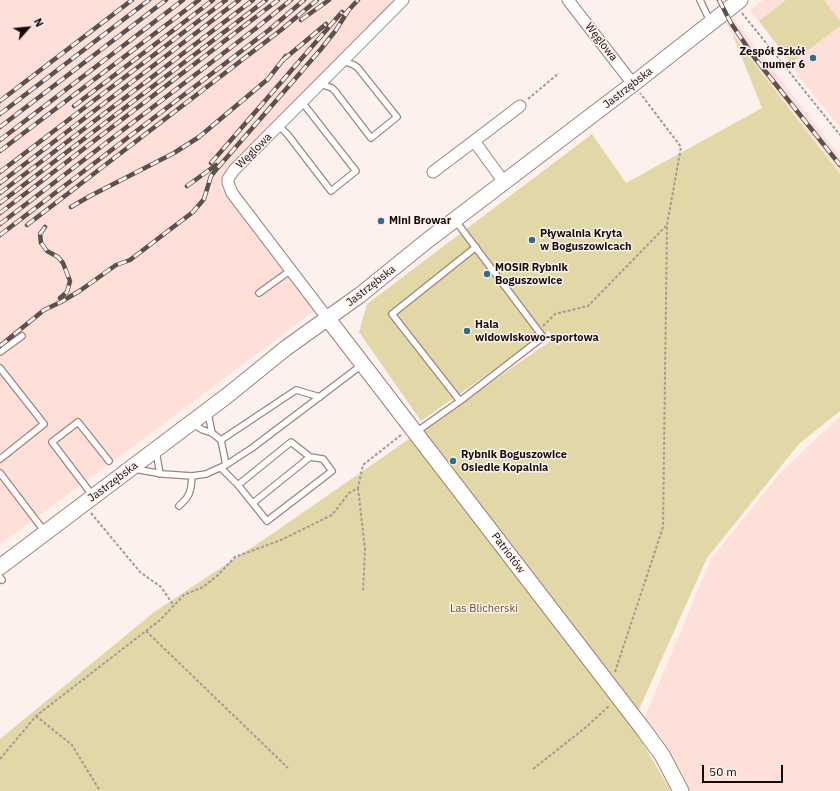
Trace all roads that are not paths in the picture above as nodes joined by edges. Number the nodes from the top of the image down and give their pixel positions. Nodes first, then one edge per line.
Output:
1 (403, 0) edge
2 (568, 0) edge
3 (700, 0) edge
4 (737, 2) edge
5 (710, 22) junction
6 (343, 61) junction
7 (320, 84) junction
8 (633, 84) junction
9 (302, 102) junction
10 (520, 106) road end
11 (279, 126) junction
12 (474, 141) junction
13 (433, 172) dead end
14 (504, 182) junction
15 (455, 220) junction
16 (476, 247) junction
17 (291, 270) junction
18 (259, 293) dead end
19 (328, 318) junction
20 (22, 336) dead end
21 (0, 352) edge
22 (363, 364) junction
23 (0, 368) edge
24 (320, 397) junction
25 (460, 401) junction
26 (208, 410) junction
27 (191, 423) junction
28 (414, 430) junction
29 (212, 432) junction
30 (221, 440) junction
31 (156, 449) junction
32 (310, 457) junction
33 (0, 458) edge
34 (109, 461) dead end
35 (223, 467) junction
36 (131, 468) junction
37 (0, 473) edge
38 (160, 474) junction
39 (192, 476) junction
40 (238, 485) junction
41 (91, 503) junction
42 (253, 503) junction
43 (179, 506) dead end
44 (46, 533) junction
45 (1, 574) edge
46 (681, 791) edge

1 - 6 street, Węglowa
2 - 8 street, Węglowa
3 - 5 lane
4 - 5 street, Jastrzębska
5 - 8 street, Jastrzębska
6 - 7 street, Węglowa
6 - 7 lane
7 - 9 street, Węglowa
8 - 14 street, Jastrzębska
9 - 11 street, Węglowa
9 - 11 lane
10 - 12 street
11 - 17 street, Węglowa
12 - 13 street
12 - 14 street
14 - 15 street, Jastrzębska
15 - 16 lane
15 - 19 street, Jastrzębska
16 - 25 lane
16 - 25 lane
17 - 18 lane
17 - 19 street, Węglowa
19 - 22 street, Patriotów
19 - 26 street, Jastrzębska
20 - 21 lane
22 - 24 lane
22 - 28 street, Patriotów
23 - 33 lane
24 - 30 lane
24 - 35 lane
25 - 28 lane
26 - 27 street, Jastrzębska
26 - 29 lane
27 - 29 lane
27 - 31 street, Jastrzębska
28 - 46 street, Patriotów
29 - 30 lane
30 - 35 lane
31 - 36 street, Jastrzębska
31 - 38 lane
32 - 40 lane
32 - 42 lane
32 - 42 lane
34 - 41 lane
35 - 39 lane
35 - 40 lane
36 - 38 lane
36 - 41 street, Jastrzębska
37 - 44 lane
38 - 39 lane
39 - 43 lane
40 - 42 lane
41 - 44 street, Jastrzębska
44 - 45 street, Jastrzębska

